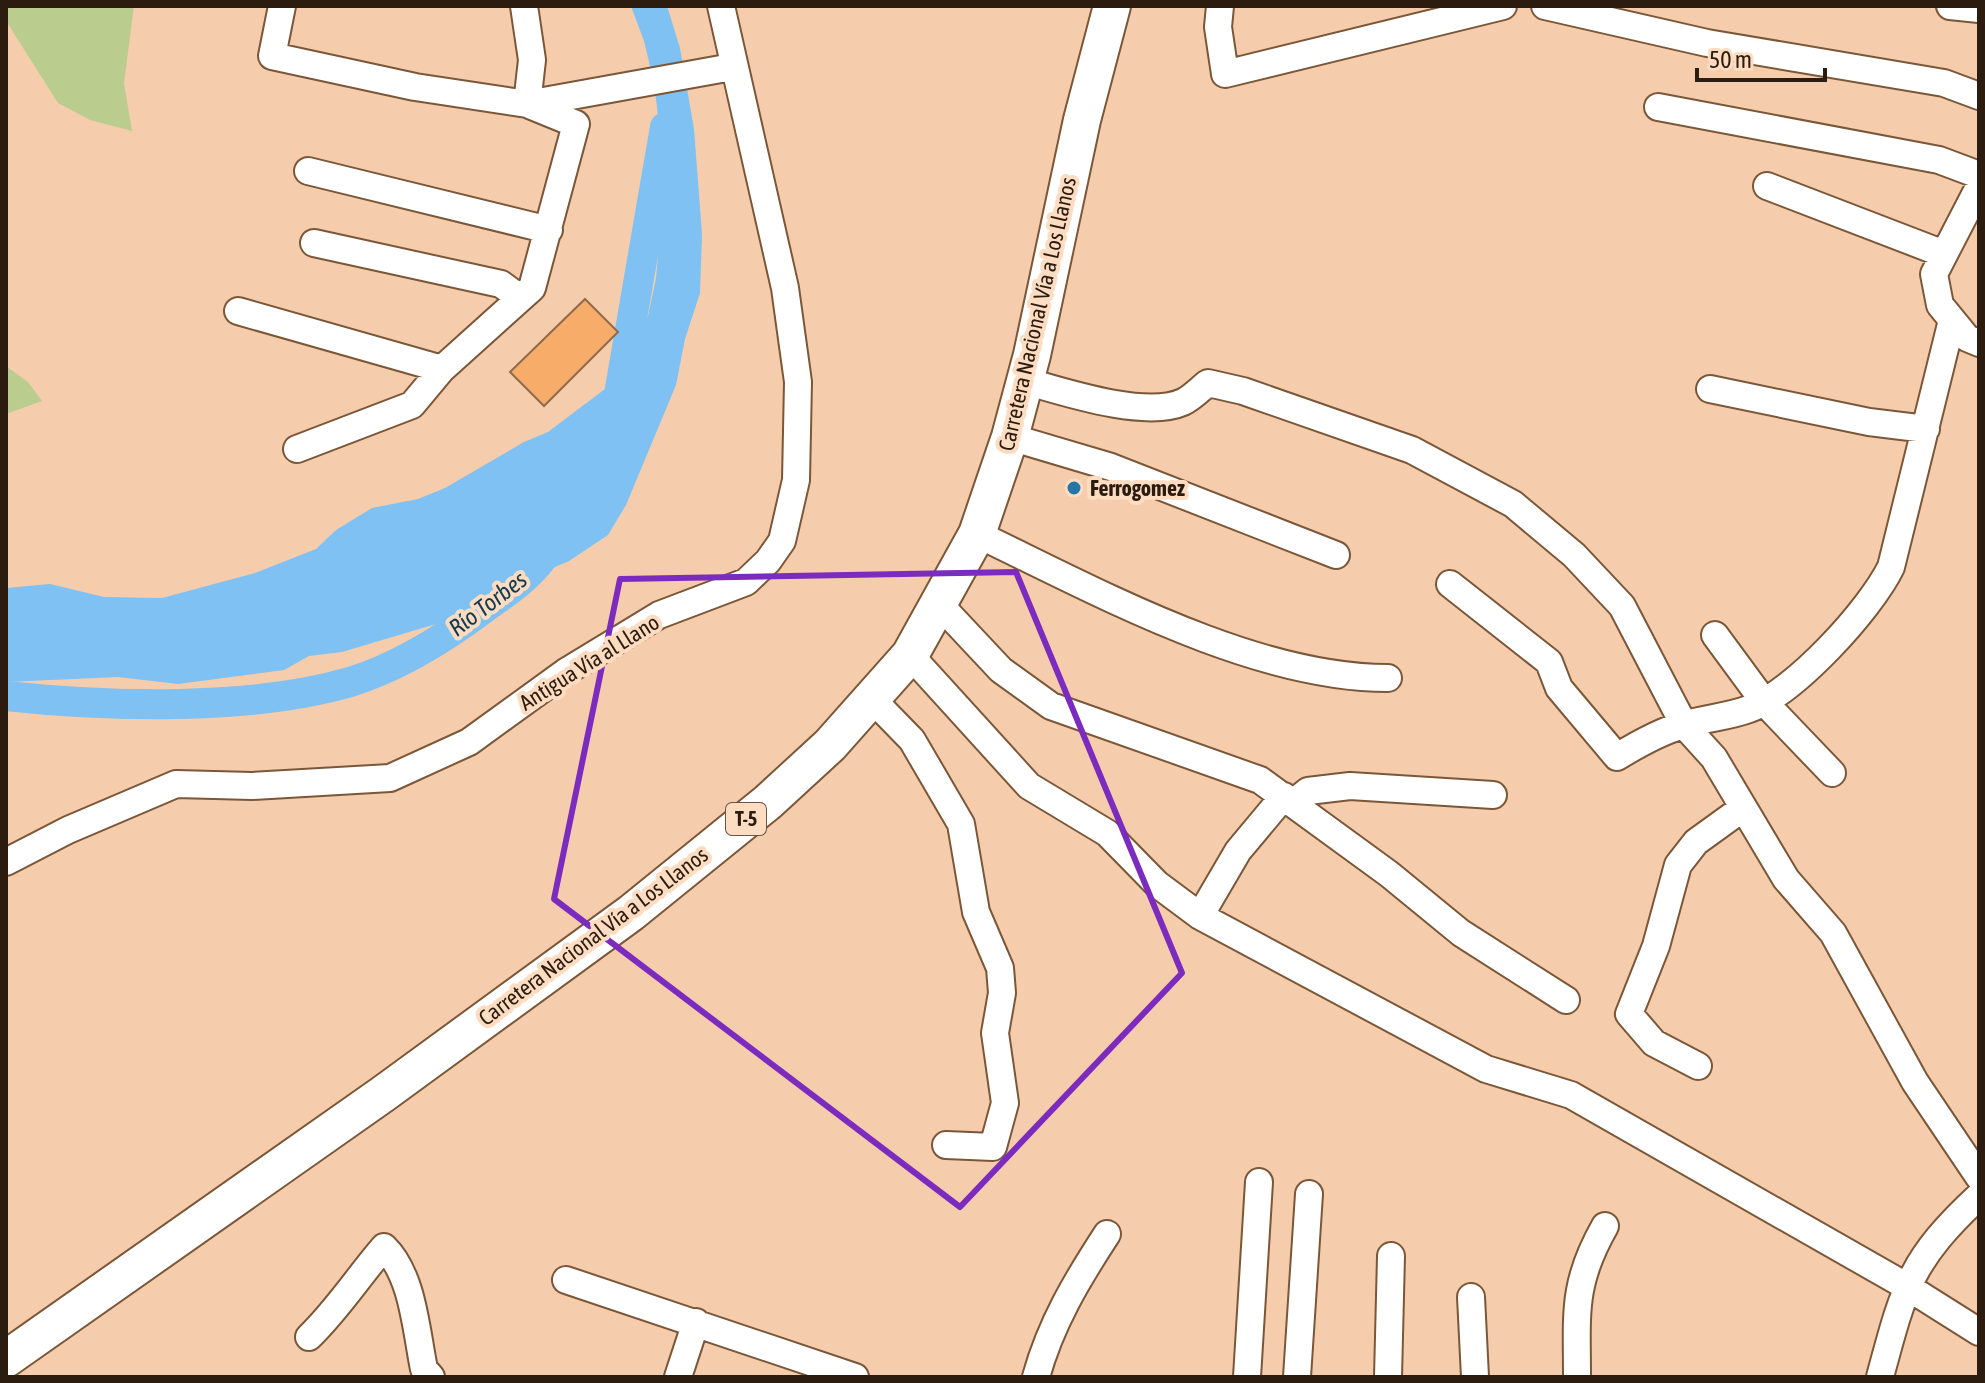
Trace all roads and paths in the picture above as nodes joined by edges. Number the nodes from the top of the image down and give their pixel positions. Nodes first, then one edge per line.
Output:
1 (282, 6) edge
2 (524, 6) edge
3 (721, 6) edge
4 (1112, 6) edge
5 (1220, 6) edge
6 (1503, 6) edge
7 (1545, 6) edge
8 (1950, 6) edge
9 (1979, 9) edge
10 (732, 67) junction
11 (1979, 96) edge
12 (527, 104) junction
13 (1658, 107) dead end
14 (308, 171) dead end
15 (1979, 175) edge
16 (1767, 186) dead end
17 (1979, 187) edge
18 (549, 230) junction
19 (314, 243) dead end
20 (1944, 254) junction
21 (520, 298) junction
22 (238, 311) dead end
23 (1952, 320) junction
24 (1979, 343) edge
25 (442, 369) junction
26 (1025, 381) junction
27 (1710, 389) dead end
28 (1926, 429) junction
29 (1010, 437) junction
30 (297, 449) dead end
31 (977, 534) junction
32 (1336, 555) dead end
33 (1450, 584) dead end
34 (940, 605) junction
35 (1715, 635) dead end
36 (910, 655) junction
37 (1388, 678) dead end
38 (873, 700) junction
39 (1765, 703) junction
40 (1684, 725) junction
41 (1832, 773) dead end
42 (1493, 795) dead end
43 (1289, 800) junction
44 (1743, 808) junction
45 (6, 862) edge
46 (1200, 916) junction
47 (1566, 1000) dead end
48 (1698, 1066) dead end
49 (946, 1145) dead end
50 (1979, 1177) edge
51 (1259, 1182) dead end
52 (1309, 1194) dead end
53 (1979, 1196) edge
54 (1605, 1226) dead end
55 (1107, 1234) dead end
56 (1391, 1256) dead end
57 (566, 1280) dead end
58 (1906, 1286) junction
59 (1471, 1297) dead end
60 (696, 1322) junction
61 (1979, 1332) edge
62 (309, 1337) dead end
63 (6, 1359) edge
64 (420, 1374) edge
65 (678, 1377) edge
66 (855, 1377) edge
67 (1036, 1377) edge
68 (1247, 1377) edge
69 (1297, 1377) edge
70 (1388, 1377) edge
71 (1475, 1377) edge
72 (1577, 1377) edge
73 (1880, 1377) edge

1 - 12 street
2 - 12 street
3 - 10 street, Antigua Vía al Llano
4 - 26 highway, Carretera Nacional Vía a Los Llanos / T-5
5 - 6 street
7 - 11 street
8 - 9 street
10 - 12 street
10 - 45 street, Antigua Vía al Llano
12 - 18 street
13 - 15 street
14 - 18 street
16 - 20 street
17 - 20 street
18 - 21 street
19 - 21 street
20 - 23 street
21 - 25 street
22 - 25 street
23 - 24 street
23 - 28 street
25 - 30 street
26 - 29 highway, Carretera Nacional Vía a Los Llanos / T-5
26 - 40 street
27 - 28 street
28 - 39 street
29 - 31 highway, Carretera Nacional Vía a Los Llanos / T-5
29 - 32 street
31 - 34 highway, Carretera Nacional Vía a Los Llanos / T-5
31 - 37 street
33 - 40 street
34 - 36 highway, Carretera Nacional Vía a Los Llanos / T-5
34 - 43 street
35 - 39 street
36 - 38 highway, Carretera Nacional Vía a Los Llanos / T-5
36 - 46 street
38 - 49 street
38 - 63 highway, Carretera Nacional Vía a Los Llanos / T-5
39 - 40 street
39 - 41 street
40 - 44 street
42 - 43 street
43 - 46 street
43 - 47 street
44 - 48 street
44 - 50 street
46 - 58 street
51 - 68 street
52 - 69 street
53 - 58 street
54 - 72 street
55 - 67 street
56 - 70 street
57 - 60 street
58 - 61 street
58 - 73 street
59 - 71 street
60 - 65 street
60 - 66 street
62 - 64 street

